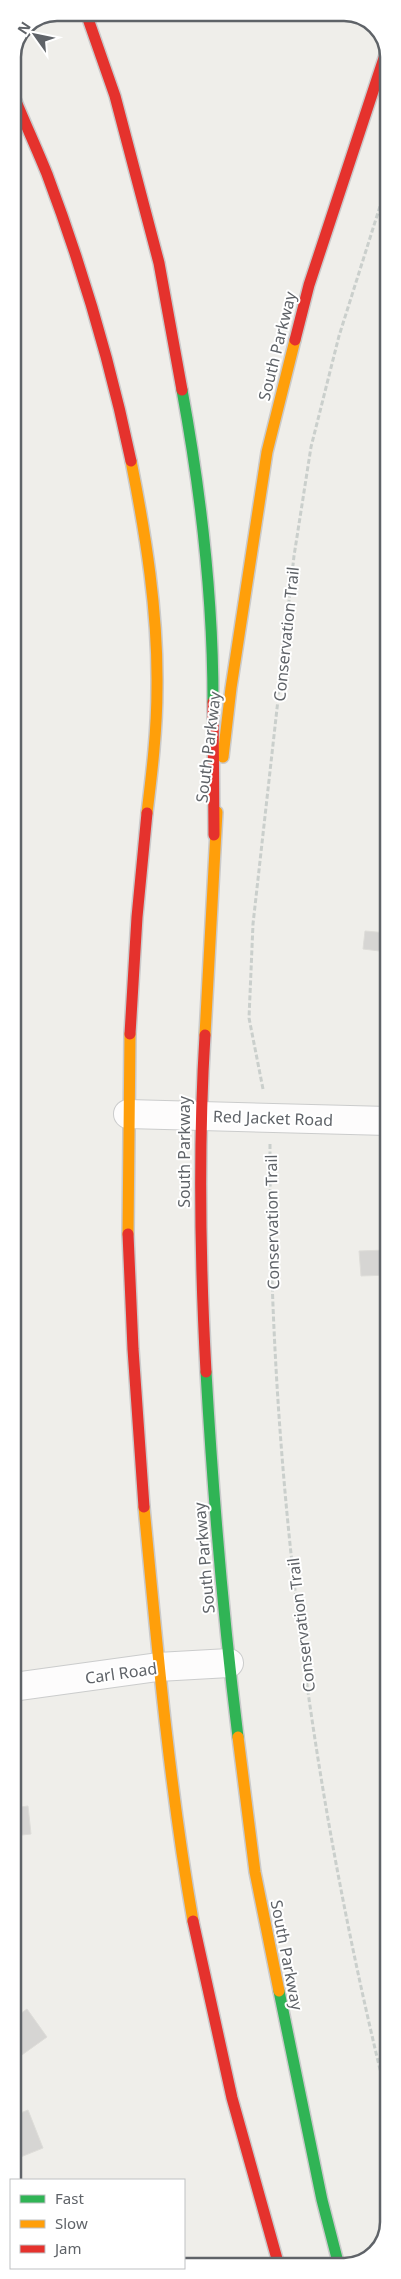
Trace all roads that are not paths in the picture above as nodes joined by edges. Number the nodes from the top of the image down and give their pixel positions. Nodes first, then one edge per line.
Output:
1 (89, 21) edge
2 (379, 71) edge
3 (21, 116) edge
4 (214, 835) junction
5 (128, 1114) junction
6 (200, 1116) junction
7 (379, 1121) edge
8 (229, 1663) junction
9 (158, 1667) junction
10 (22, 1686) edge
11 (276, 2257) edge
12 (337, 2257) edge

1 - 4 main road
2 - 4 main road, South Parkway
3 - 5 main road
4 - 6 main road, South Parkway
5 - 6 street, Red Jacket Road
5 - 9 main road
6 - 7 street, Red Jacket Road
6 - 8 main road, South Parkway
8 - 9 street, Carl Road
8 - 12 main road, South Parkway
9 - 10 street, Carl Road
9 - 11 main road

